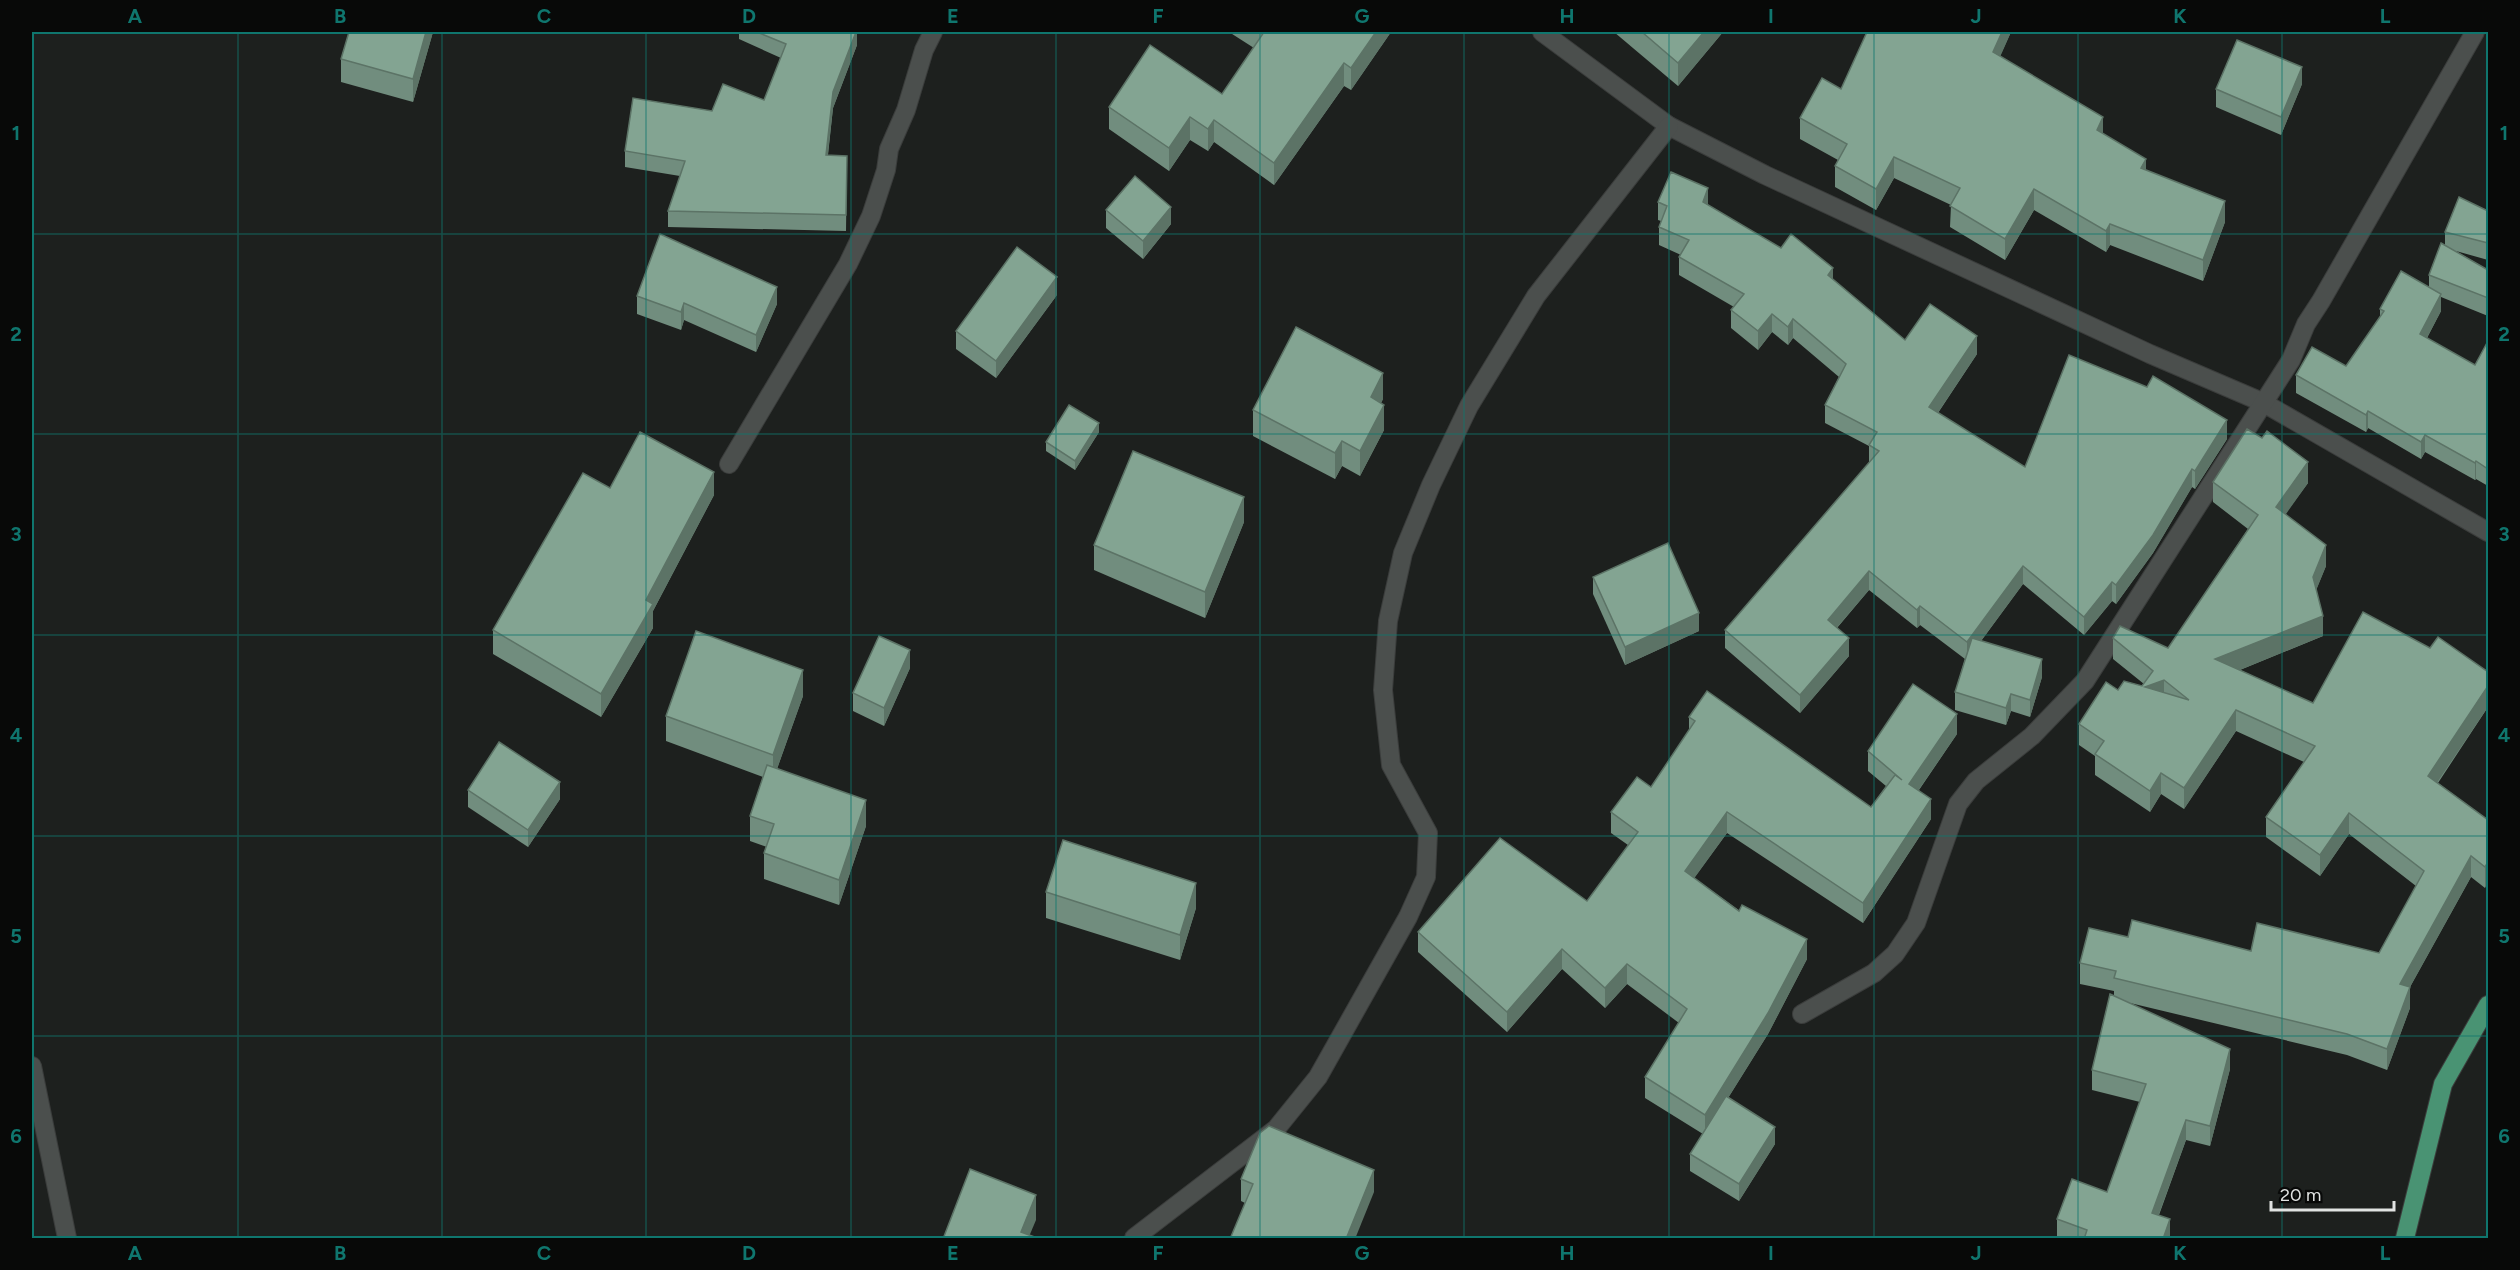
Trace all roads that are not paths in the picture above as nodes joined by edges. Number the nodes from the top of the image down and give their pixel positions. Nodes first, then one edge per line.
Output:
1 (933, 32) edge
2 (1542, 32) edge
3 (2475, 32) edge
4 (1669, 126) junction
5 (2262, 402) junction
6 (729, 464) dead end
7 (2488, 532) edge
8 (2488, 1005) edge
9 (1802, 1014) dead end
10 (32, 1066) edge
11 (66, 1239) edge
12 (1134, 1239) edge
13 (2405, 1239) edge

1 - 6 street
2 - 4 street
3 - 5 street
4 - 5 street
4 - 12 street
5 - 7 street
5 - 9 street
8 - 13 main road
10 - 11 street

